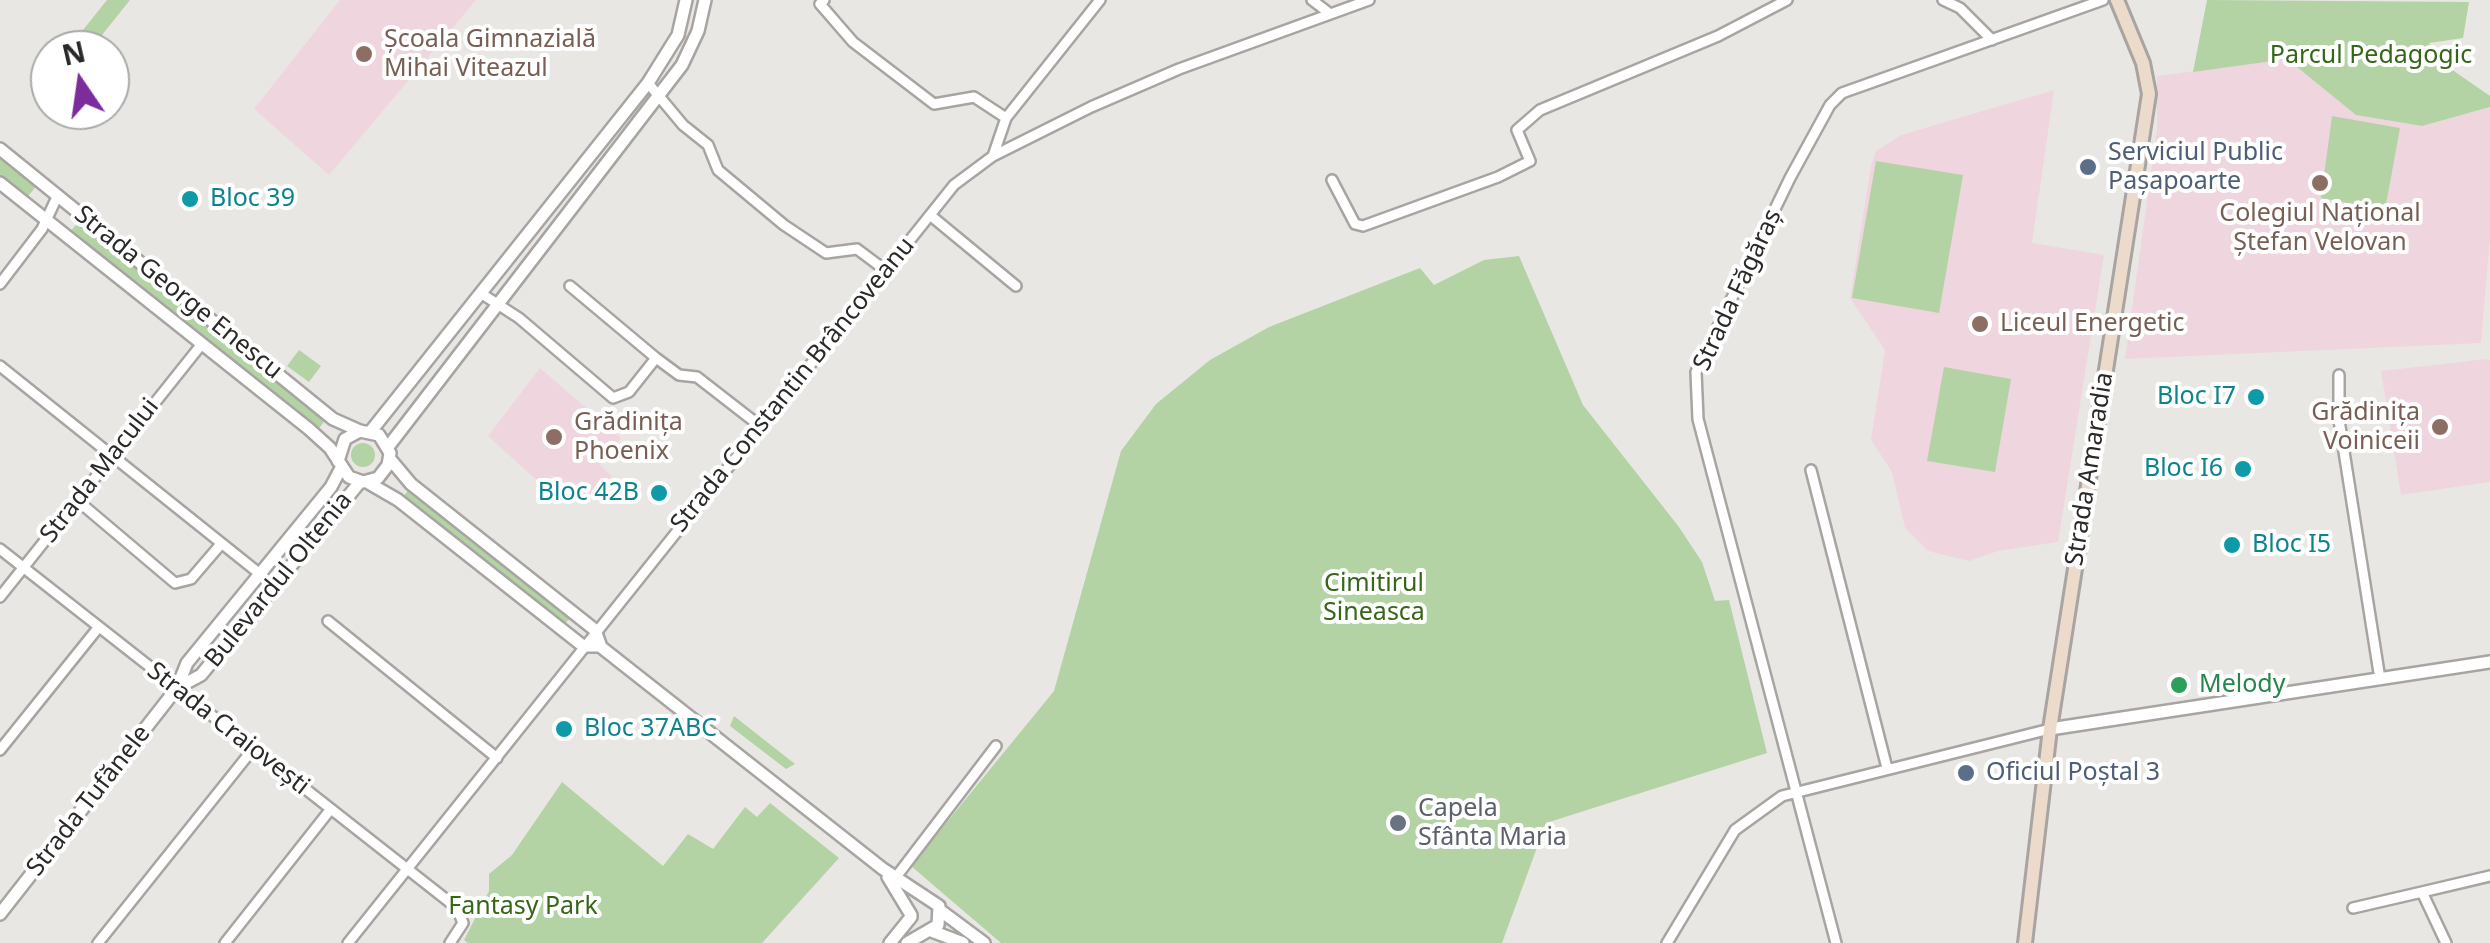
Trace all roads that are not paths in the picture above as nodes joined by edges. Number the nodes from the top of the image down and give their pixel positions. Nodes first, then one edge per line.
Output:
1 (686, 0) edge
2 (705, 0) edge
3 (824, 0) edge
4 (1100, 0) edge
5 (1312, 0) edge
6 (1370, 0) edge
7 (1787, 0) edge
8 (1943, 0) edge
9 (2102, 0) edge
10 (2118, 0) edge
11 (1330, 13) junction
12 (1992, 40) junction
13 (648, 83) junction
14 (659, 98) junction
15 (1006, 118) junction
16 (0, 150) edge
17 (993, 156) junction
18 (1332, 180) dead end
19 (0, 183) edge
20 (58, 195) junction
21 (930, 215) junction
22 (47, 219) junction
23 (885, 270) junction
24 (0, 284) edge
25 (570, 286) dead end
26 (1016, 286) dead end
27 (482, 294) junction
28 (498, 302) junction
29 (201, 344) junction
30 (656, 358) junction
31 (0, 366) edge
32 (2339, 375) dead end
33 (760, 426) junction
34 (366, 431) junction
35 (389, 453) junction
36 (112, 456) junction
37 (340, 464) junction
38 (1811, 470) dead end
39 (363, 482) junction
40 (78, 500) junction
41 (222, 544) junction
42 (0, 549) edge
43 (24, 568) junction
44 (260, 574) junction
45 (0, 597) edge
46 (328, 622) dead end
47 (98, 628) junction
48 (595, 630) junction
49 (583, 646) junction
50 (600, 646) junction
51 (2490, 662) edge
52 (2380, 679) junction
53 (178, 688) junction
54 (2050, 729) junction
55 (996, 746) dead end
56 (253, 749) junction
57 (0, 750) edge
58 (497, 758) junction
59 (1887, 768) junction
60 (1794, 793) junction
61 (330, 810) junction
62 (406, 869) junction
63 (882, 870) junction
64 (2490, 876) edge
65 (896, 878) junction
66 (2422, 892) junction
67 (930, 900) junction
68 (2353, 908) dead end
69 (941, 911) junction
70 (0, 914) edge
71 (911, 916) junction
72 (926, 930) junction
73 (98, 943) edge
74 (225, 943) edge
75 (348, 943) edge
76 (450, 943) edge
77 (890, 943) edge
78 (907, 943) edge
79 (964, 943) edge
80 (984, 943) edge
81 (1668, 943) edge
82 (1836, 943) edge
83 (2025, 943) edge
84 (2446, 943) edge

1 - 13 street
2 - 14 street
3 - 15 street
4 - 15 street
5 - 11 street
6 - 11 street, Strada Constantin Brâncoveanu
7 - 18 street
8 - 12 street
9 - 12 street, Strada Făgăraș
10 - 54 main road, Strada Amaradia
11 - 17 street, Strada Constantin Brâncoveanu
12 - 60 street, Strada Făgăraș
13 - 14 street
13 - 27 street
14 - 23 street
14 - 28 street
15 - 17 street
16 - 20 street, Strada George Enescu
17 - 21 street, Strada Constantin Brâncoveanu
19 - 22 street, Strada George Enescu
20 - 22 street
20 - 34 street, Strada George Enescu
21 - 23 street, Strada Constantin Brâncoveanu
21 - 26 street
22 - 24 street
22 - 29 street, Strada George Enescu
23 - 33 street, Strada Constantin Brâncoveanu
25 - 30 street
27 - 28 street
27 - 34 street
28 - 30 street
28 - 35 street
29 - 36 street, Strada Macului
29 - 37 street, Strada George Enescu
30 - 33 street
31 - 36 street
32 - 52 street
33 - 48 street, Strada Constantin Brâncoveanu
34 - 35 street
34 - 37 street
35 - 39 street
35 - 48 street
36 - 40 street, Strada Macului
36 - 41 street
37 - 39 street
37 - 44 street, Bulevardul Oltenia
38 - 59 street
39 - 49 street
39 - 53 street, Bulevardul Oltenia
40 - 41 street
40 - 43 street, Strada Macului
41 - 44 street
42 - 43 street, Strada Craiovești
43 - 45 street, Strada Macului
43 - 47 street, Strada Craiovești
44 - 53 street, Bulevardul Oltenia
46 - 58 street
47 - 53 street, Strada Craiovești
47 - 57 street
48 - 49 street, Strada Constantin Brâncoveanu
48 - 50 street
49 - 50 street
49 - 58 street, Strada Constantin Brâncoveanu
50 - 63 street
51 - 52 street
52 - 54 street
53 - 56 street, Strada Craiovești
53 - 70 street, Strada Tufănele
54 - 59 street
54 - 83 main road, Strada Amaradia
55 - 65 street
56 - 61 street, Strada Craiovești
56 - 73 street
58 - 62 street, Strada Constantin Brâncoveanu
59 - 60 street
60 - 81 street
60 - 82 street, Strada Făgăraș
61 - 62 street, Strada Craiovești
61 - 74 street
62 - 75 street, Strada Constantin Brâncoveanu
62 - 76 street, Strada Craiovești
63 - 65 street
63 - 71 street
64 - 66 street
65 - 67 street
66 - 68 street
66 - 84 street
67 - 69 street
67 - 71 street
69 - 72 street
69 - 80 street
71 - 72 street
71 - 77 street
72 - 78 street
72 - 79 street

